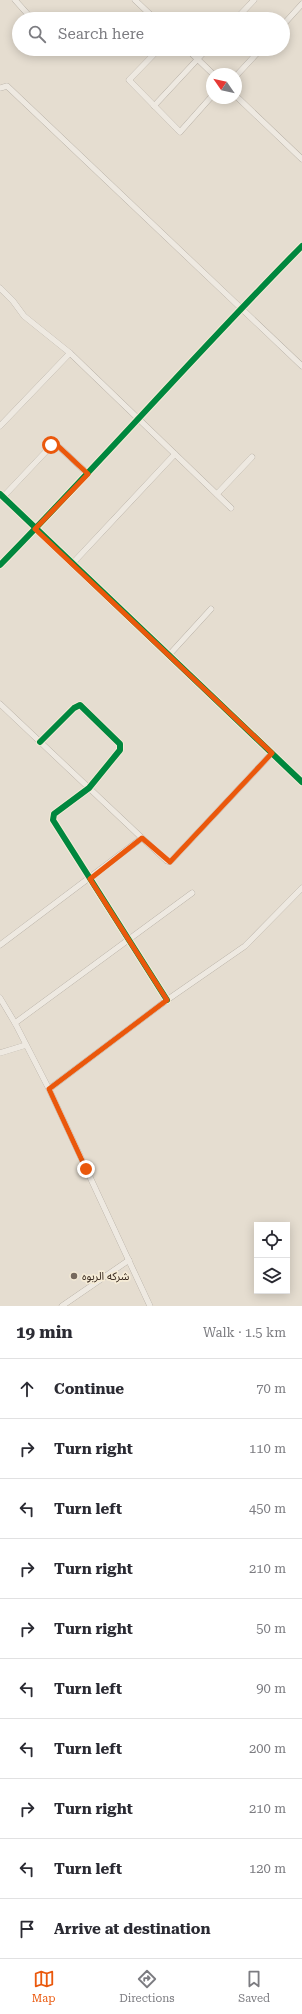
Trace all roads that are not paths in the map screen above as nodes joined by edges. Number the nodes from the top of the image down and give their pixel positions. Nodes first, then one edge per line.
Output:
1 (15, 0) edge
2 (135, 0) edge
3 (254, 0) edge
4 (302, 4) edge
5 (26, 12) edge
6 (148, 12) edge
7 (243, 12) edge
8 (290, 17) edge
9 (152, 56) edge
10 (194, 56) edge
11 (200, 56) edge
12 (255, 56) edge
13 (197, 59) junction
14 (207, 68) edge
15 (242, 70) edge
16 (0, 88) edge
17 (242, 102) edge
18 (206, 103) edge
19 (154, 106) junction
20 (302, 159) edge
21 (302, 246) edge
22 (0, 288) edge
23 (240, 308) junction
24 (70, 353) junction
25 (302, 366) edge
26 (138, 417) junction
27 (0, 426) edge
28 (175, 454) junction
29 (252, 457) dead end
30 (88, 474) junction
31 (217, 494) junction
32 (1, 496) edge
33 (231, 508) dead end
34 (35, 529) junction
35 (72, 564) junction
36 (0, 565) edge
37 (211, 609) dead end
38 (169, 655) junction
39 (0, 704) edge
40 (40, 742) junction
41 (272, 753) junction
42 (302, 782) edge
43 (89, 788) junction
44 (142, 838) junction
45 (90, 879) junction
46 (302, 888) edge
47 (192, 893) dead end
48 (129, 940) junction
49 (0, 945) edge
50 (0, 998) edge
51 (167, 1000) junction
52 (15, 1023) junction
53 (26, 1045) junction
54 (0, 1053) edge
55 (49, 1089) junction
56 (129, 1260) junction
57 (62, 1306) edge
58 (150, 1306) edge

1 - 5 street
2 - 6 street
3 - 7 street
4 - 8 street
9 - 19 street
10 - 13 street
11 - 13 street
12 - 15 street
13 - 14 street
13 - 19 street
16 - 23 street
17 - 20 street
18 - 19 street
21 - 23 street
22 - 24 street
23 - 25 street
23 - 26 street
24 - 26 street
24 - 27 street
26 - 28 street
26 - 30 street
28 - 31 street
28 - 35 street
29 - 31 street
30 - 32 street
30 - 34 street
31 - 33 street
32 - 34 street
34 - 35 street
34 - 36 street
35 - 38 street
37 - 38 street
38 - 41 street
39 - 40 street
40 - 43 street
40 - 43 street
41 - 42 street
41 - 44 street
43 - 44 street
43 - 45 street
44 - 45 street
45 - 48 street
45 - 49 street
46 - 51 street
47 - 48 street
48 - 51 street
48 - 52 street
50 - 52 street
51 - 55 street
52 - 53 street
53 - 54 street
53 - 55 street
55 - 56 street
56 - 57 street
56 - 58 street

